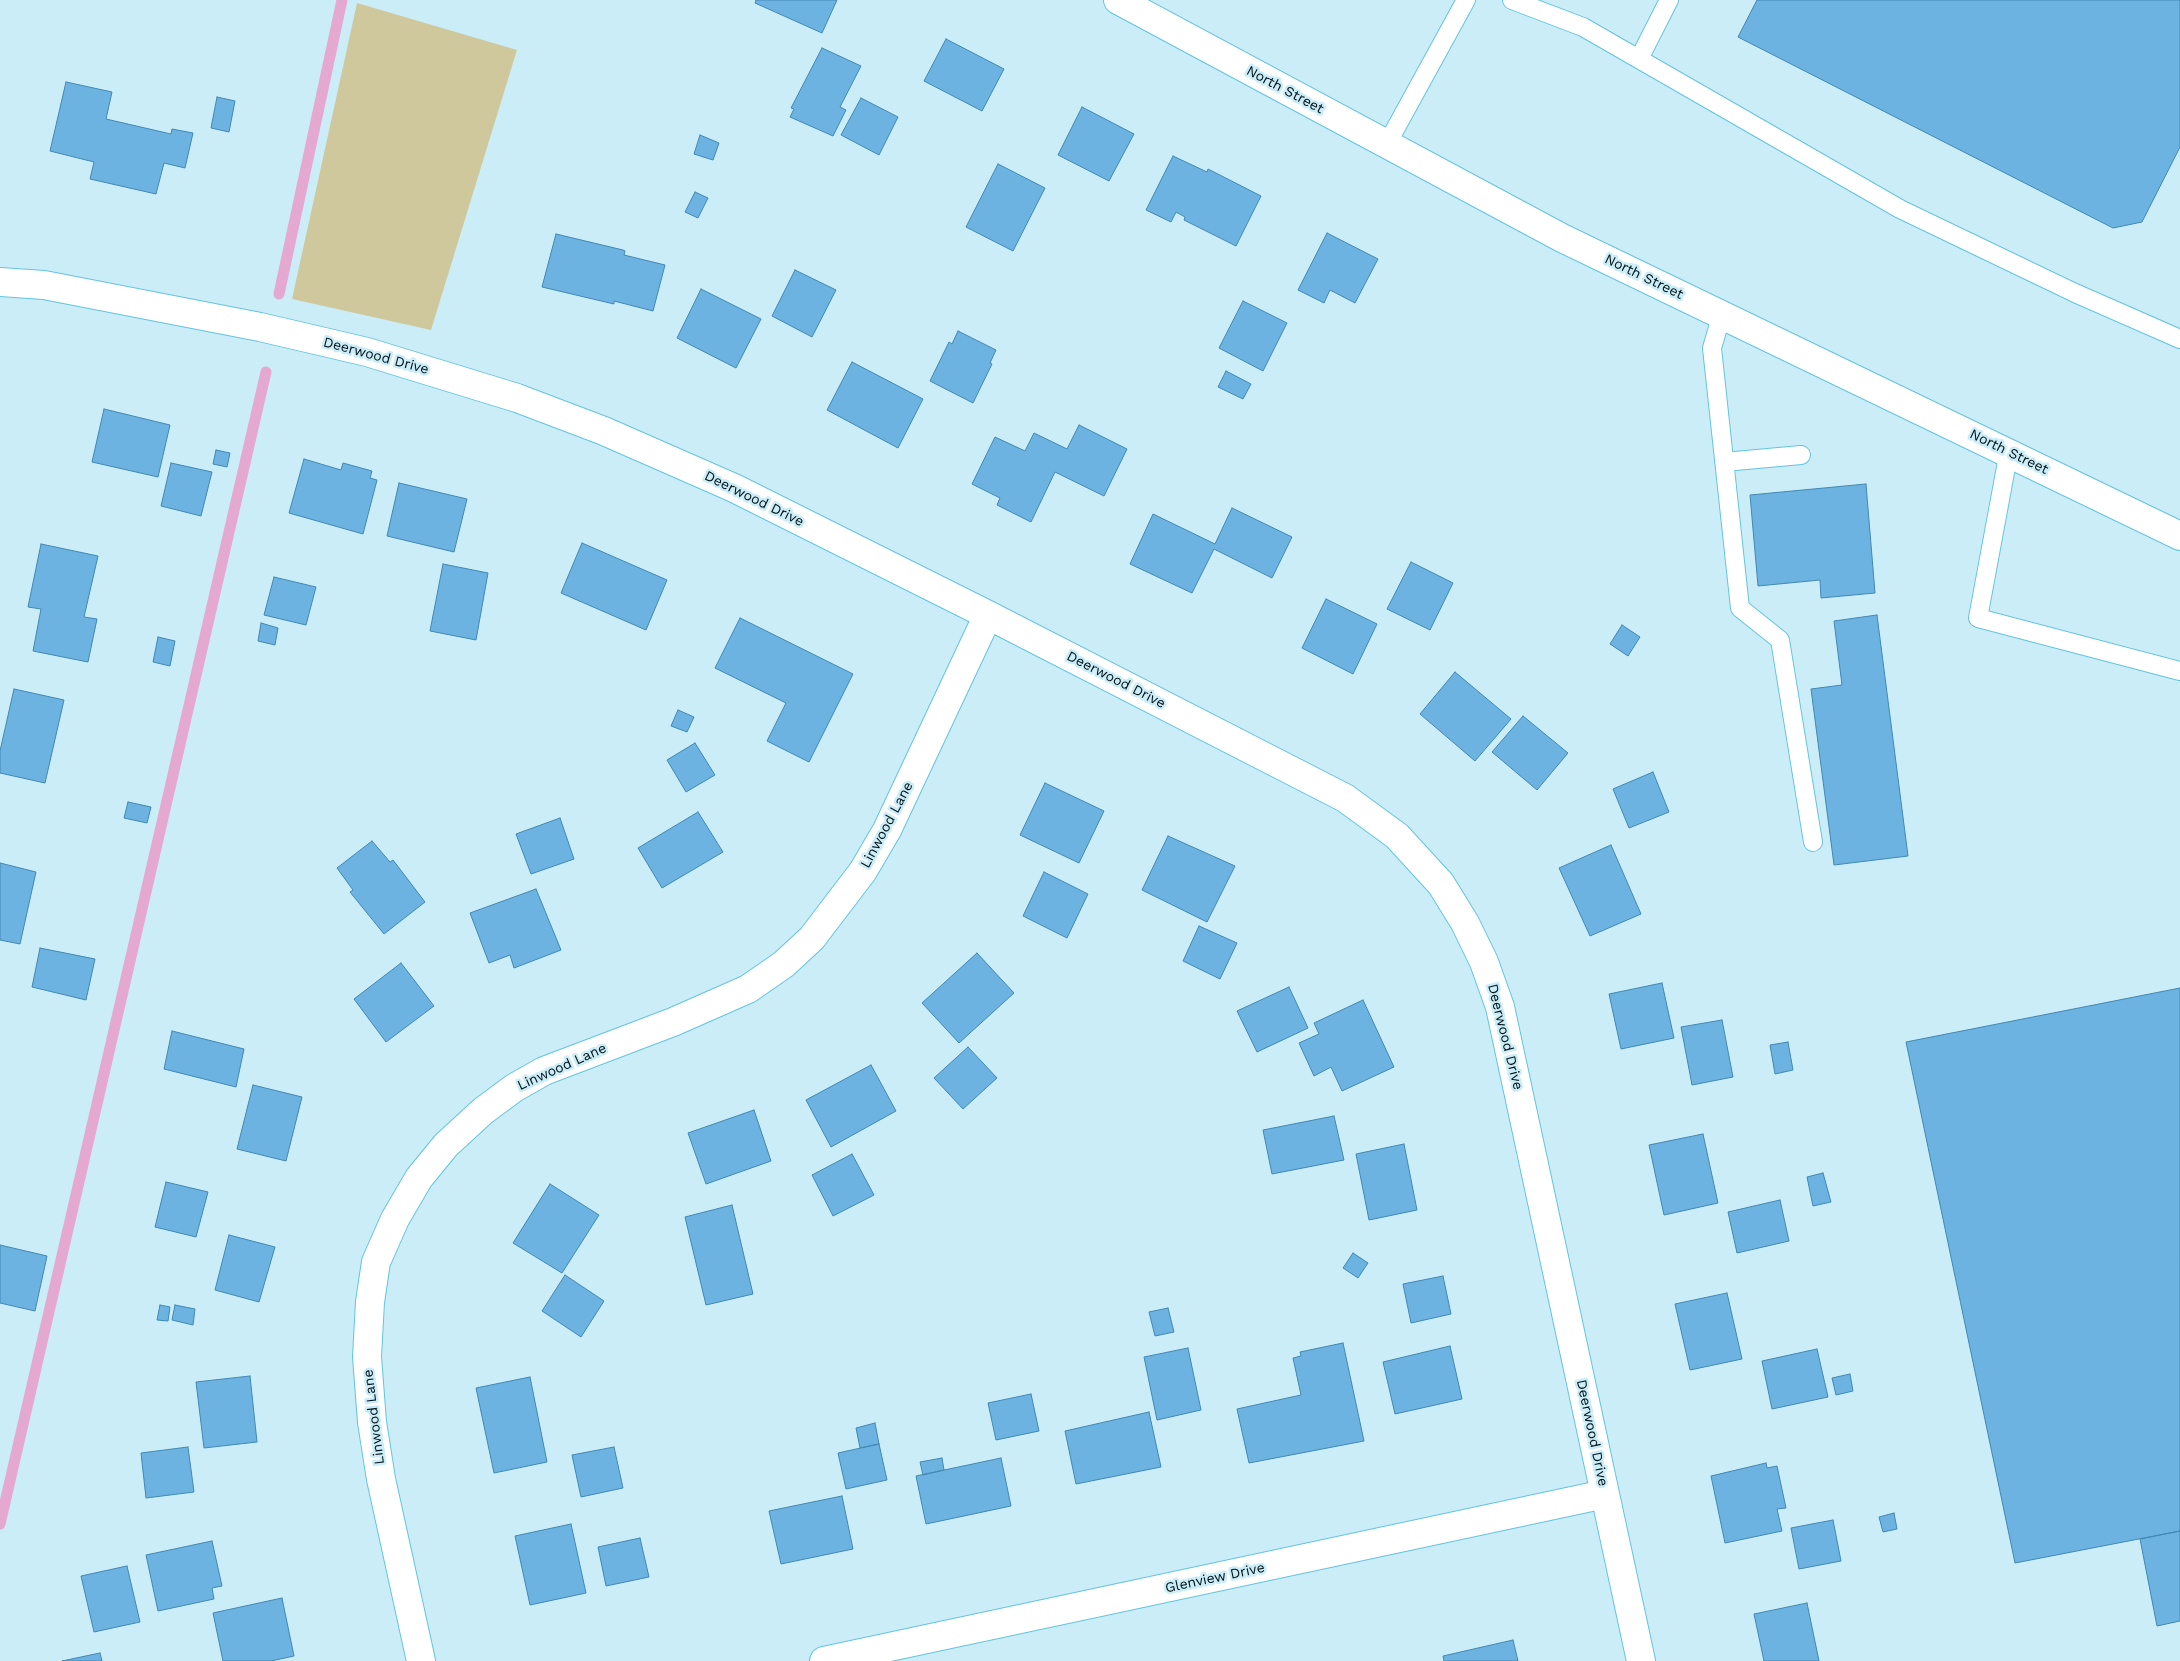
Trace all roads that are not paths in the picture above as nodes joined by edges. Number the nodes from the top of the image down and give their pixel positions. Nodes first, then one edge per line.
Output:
1 (1118, 0) edge
2 (1466, 0) edge
3 (1512, 0) edge
4 (1669, 0) edge
5 (1639, 59) junction
6 (1387, 144) junction
7 (0, 282) edge
8 (1722, 314) junction
9 (2180, 339) edge
10 (2009, 452) junction
11 (1801, 455) dead end
12 (1724, 462) junction
13 (2180, 536) edge
14 (988, 615) junction
15 (2180, 671) edge
16 (1813, 842) dead end
17 (1605, 1494) junction
18 (421, 1661) edge
19 (824, 1661) edge
20 (1640, 1661) edge

1 - 6 street, North Street
2 - 6 lane
3 - 5 lane
4 - 5 lane
5 - 9 lane
6 - 8 street, North Street
7 - 14 street, Deerwood Drive
8 - 10 street, North Street
8 - 12 lane
10 - 13 street, North Street
10 - 15 lane
11 - 12 lane
12 - 16 lane
14 - 17 street, Deerwood Drive
14 - 18 street, Linwood Lane
17 - 19 street, Glenview Drive
17 - 20 street, Deerwood Drive

